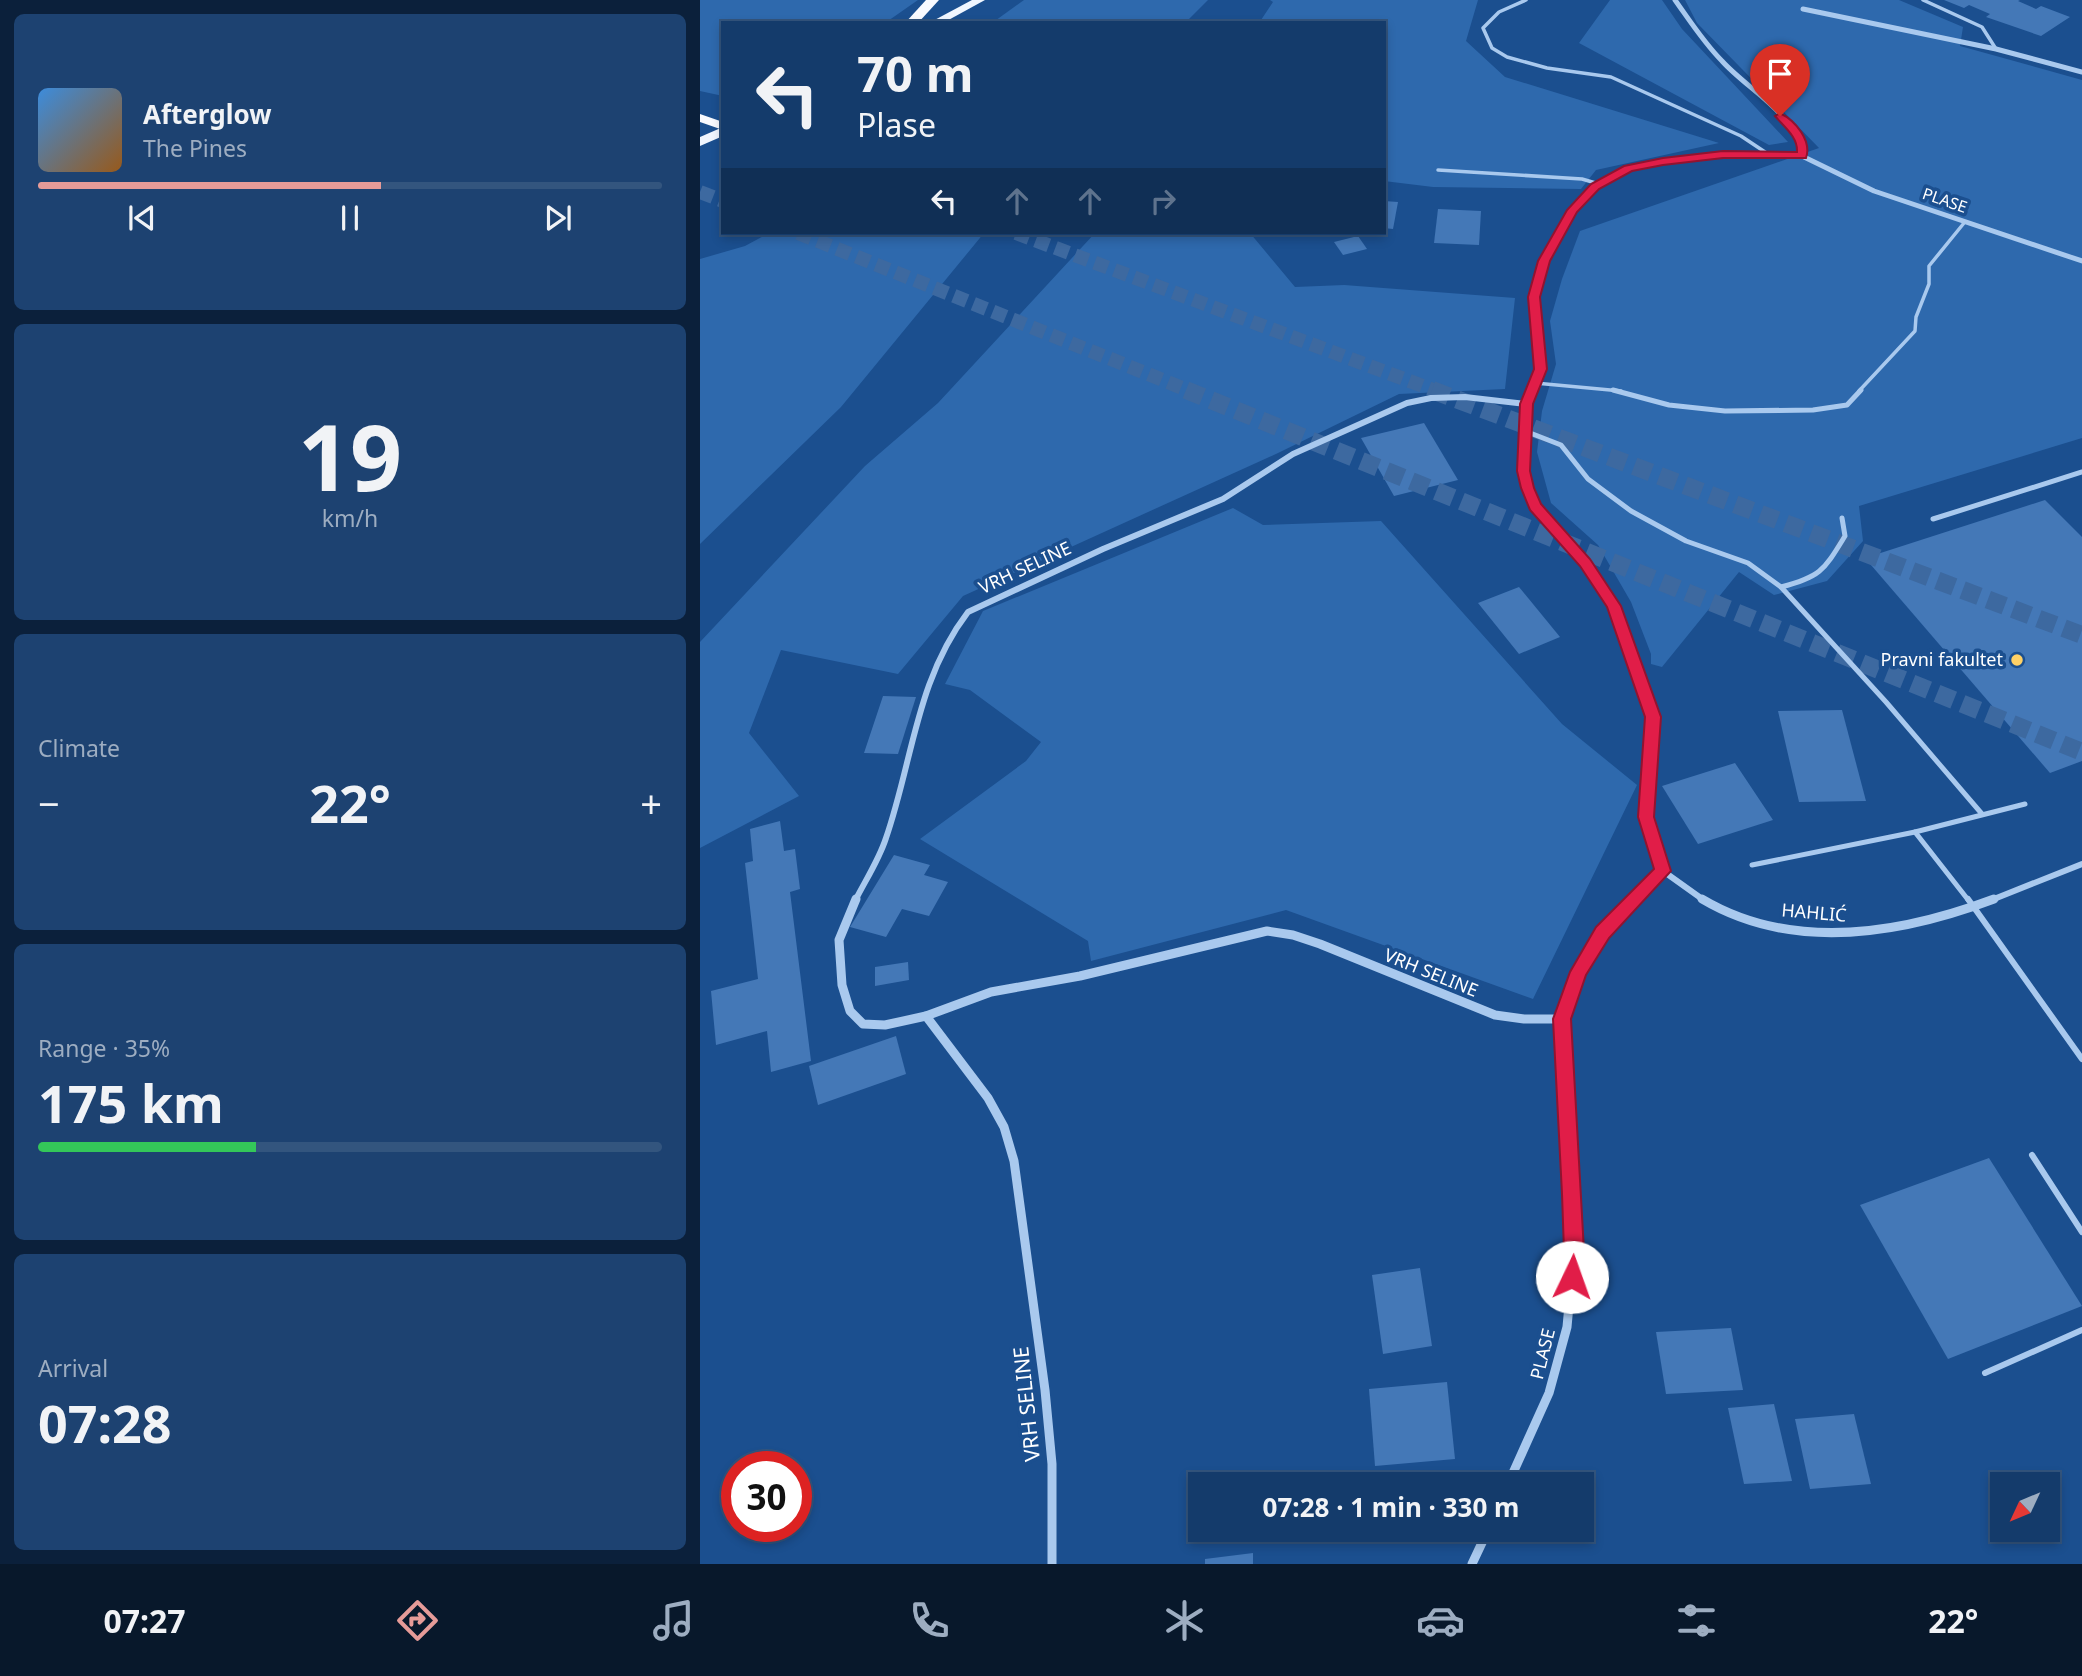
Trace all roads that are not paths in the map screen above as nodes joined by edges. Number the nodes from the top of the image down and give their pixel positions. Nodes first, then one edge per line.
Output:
1 (933, 0) edge
2 (957, 0) edge
3 (980, 0) edge
4 (1526, 0) edge
5 (1675, 0) edge
6 (1923, 0) edge
7 (1802, 9) dead end
8 (913, 21) edge
9 (924, 21) edge
10 (938, 21) edge
11 (1996, 49) junction
12 (2082, 72) edge
13 (700, 118) edge
14 (721, 125) edge
15 (721, 132) edge
16 (700, 142) edge
17 (1768, 155) junction
18 (1802, 156) junction
19 (1438, 170) dead end
20 (1599, 184) junction
21 (1964, 223) junction
22 (2082, 261) edge
23 (1535, 383) junction
24 (1526, 404) junction
25 (1525, 431) junction
26 (2082, 472) edge
27 (1842, 518) dead end
28 (1933, 519) dead end
29 (1781, 587) junction
30 (2025, 804) dead end
31 (1982, 814) junction
32 (1915, 832) junction
33 (2082, 864) edge
34 (1752, 865) dead end
35 (1663, 871) junction
36 (1974, 907) junction
37 (926, 1016) junction
38 (1562, 1019) junction
39 (2082, 1059) edge
40 (2032, 1156) dead end
41 (2082, 1232) edge
42 (2082, 1330) edge
43 (1985, 1373) dead end
44 (1513, 1472) edge
45 (1482, 1542) edge
46 (1052, 1564) edge
47 (1472, 1564) edge

1 - 8 highway
2 - 9 main road
3 - 10 main road
4 - 17 lane
5 - 18 street
6 - 11 lane
7 - 11 street
11 - 12 street
13 - 14 highway
15 - 16 main road
17 - 18 street, PLASE
17 - 20 street, PLASE
18 - 21 street, PLASE
19 - 20 lane
20 - 23 street, PLASE
21 - 22 street, PLASE
21 - 23 lane
23 - 24 street, PLASE
24 - 25 street, PLASE
24 - 37 street, VRH SELINE
25 - 29 lane
25 - 35 street, PLASE
26 - 28 lane
27 - 29 lane
29 - 31 lane
30 - 31 lane
31 - 32 lane
32 - 34 lane
32 - 36 lane
33 - 36 street, HAHLIĆ
35 - 36 street, HAHLIĆ
35 - 38 street, PLASE
36 - 39 lane
37 - 38 street, VRH SELINE
37 - 46 street, VRH SELINE
38 - 44 street, PLASE
40 - 41 lane
42 - 43 lane
45 - 47 street

